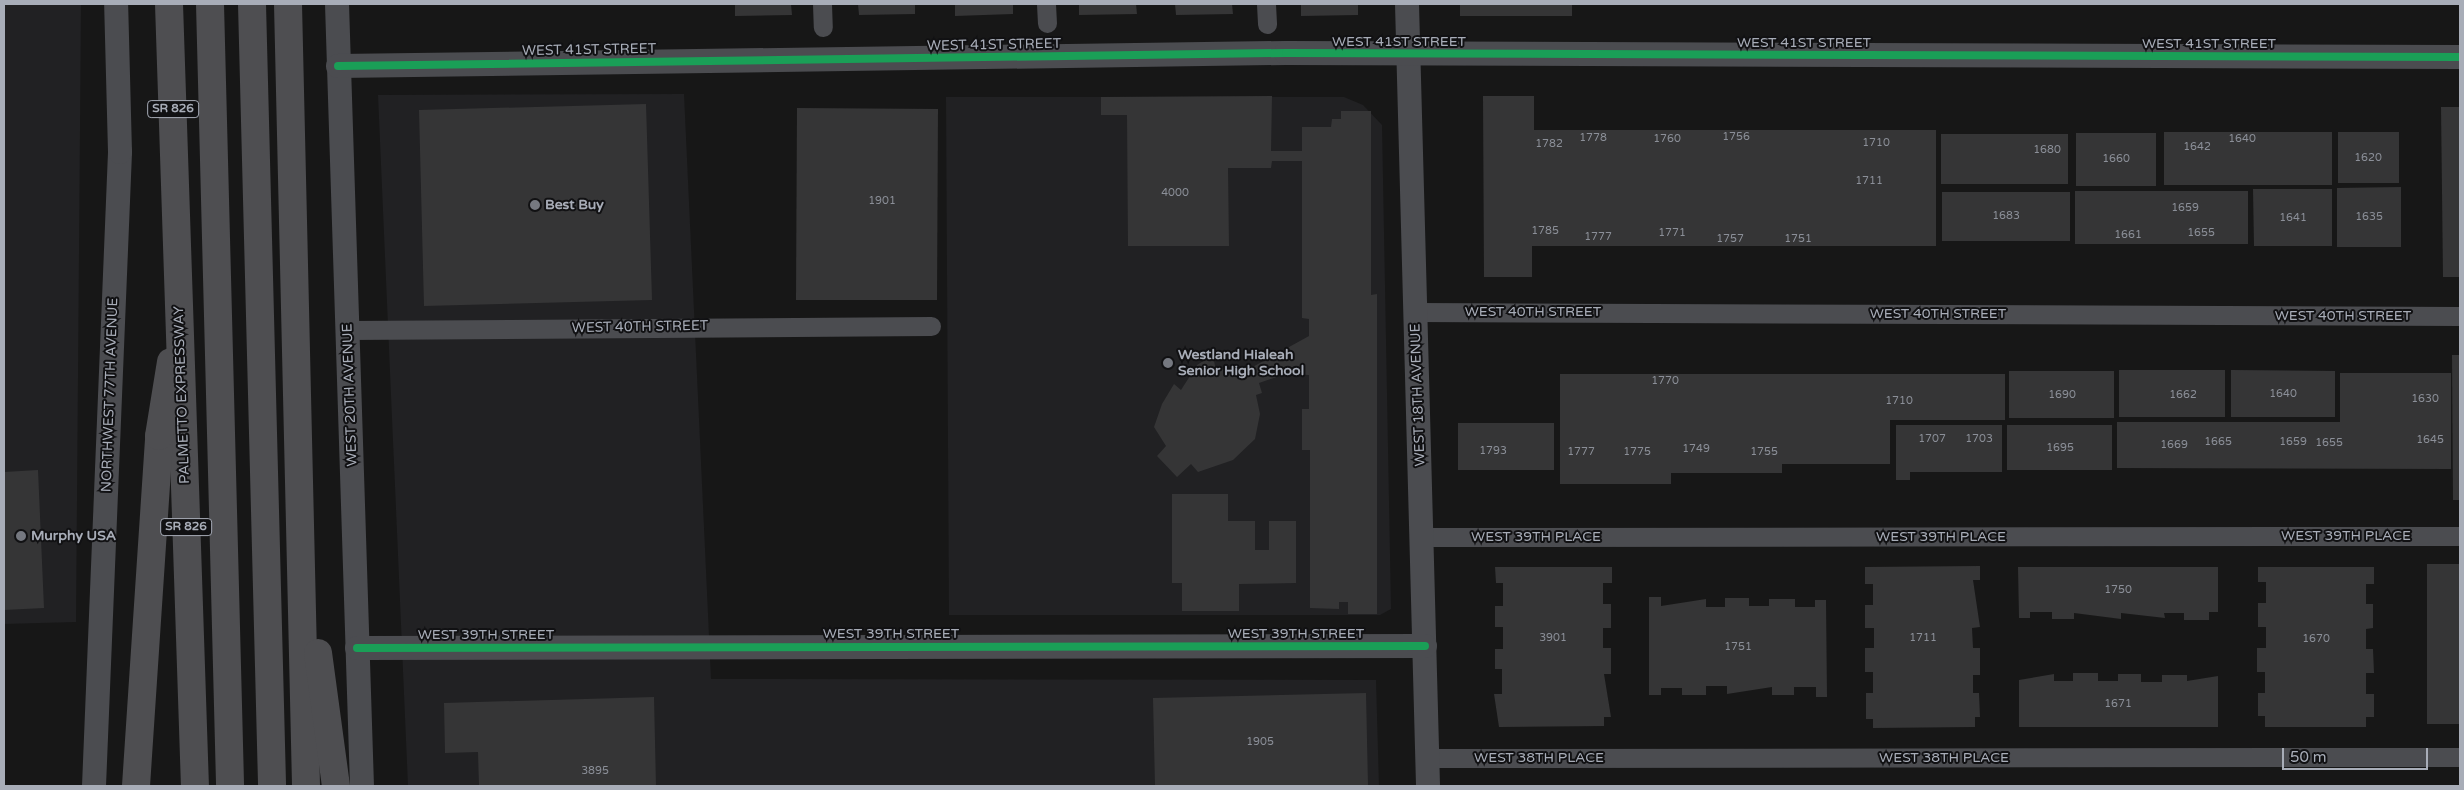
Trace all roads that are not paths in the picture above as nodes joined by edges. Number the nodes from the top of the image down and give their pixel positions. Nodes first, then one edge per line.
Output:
1 (116, 4) edge
2 (169, 4) edge
3 (210, 4) edge
4 (252, 4) edge
5 (288, 4) edge
6 (337, 4) edge
7 (822, 4) edge
8 (1046, 4) edge
9 (1266, 4) edge
10 (1407, 4) edge
11 (1047, 23) dead end
12 (1267, 24) dead end
13 (823, 26) dead end
14 (1408, 55) junction
15 (2460, 58) edge
16 (338, 66) junction
17 (1415, 312) junction
18 (2460, 316) edge
19 (931, 326) dead end
20 (180, 329) junction
21 (348, 330) junction
22 (219, 362) junction
23 (300, 490) junction
24 (2460, 536) edge
25 (1422, 537) junction
26 (1425, 646) junction
27 (357, 648) junction
28 (193, 726) junction
29 (2460, 757) edge
30 (1427, 758) junction
31 (94, 786) edge
32 (136, 786) edge
33 (195, 786) edge
34 (230, 786) edge
35 (272, 786) edge
36 (306, 786) edge
37 (336, 786) edge
38 (362, 786) edge
39 (1428, 786) edge

1 - 31 street, NORTHWEST 77TH AVENUE
2 - 20 highway, PALMETTO EXPRESSWAY / SR 826
3 - 22 highway
4 - 35 highway
5 - 23 highway
6 - 16 street, WEST 20TH AVENUE
7 - 13 street
8 - 11 street
9 - 12 street
10 - 14 street, WEST 18TH AVENUE
14 - 15 street, WEST 41ST STREET
14 - 16 street, WEST 41ST STREET
14 - 17 street, WEST 18TH AVENUE
16 - 21 street, WEST 20TH AVENUE
17 - 18 street, WEST 40TH STREET
17 - 25 street, WEST 18TH AVENUE
19 - 21 street, WEST 40TH STREET
20 - 28 highway, PALMETTO EXPRESSWAY / SR 826
20 - 32 highway
21 - 27 street, WEST 20TH AVENUE
22 - 28 highway
22 - 34 highway
23 - 36 highway
23 - 37 highway
24 - 25 street, WEST 39TH PLACE
25 - 26 street, WEST 18TH AVENUE
26 - 27 street, WEST 39TH STREET
26 - 30 street, WEST 18TH AVENUE
27 - 38 street, WEST 20TH AVENUE
28 - 33 highway, PALMETTO EXPRESSWAY / SR 826
29 - 30 street, WEST 38TH PLACE
30 - 39 street, WEST 18TH AVENUE

